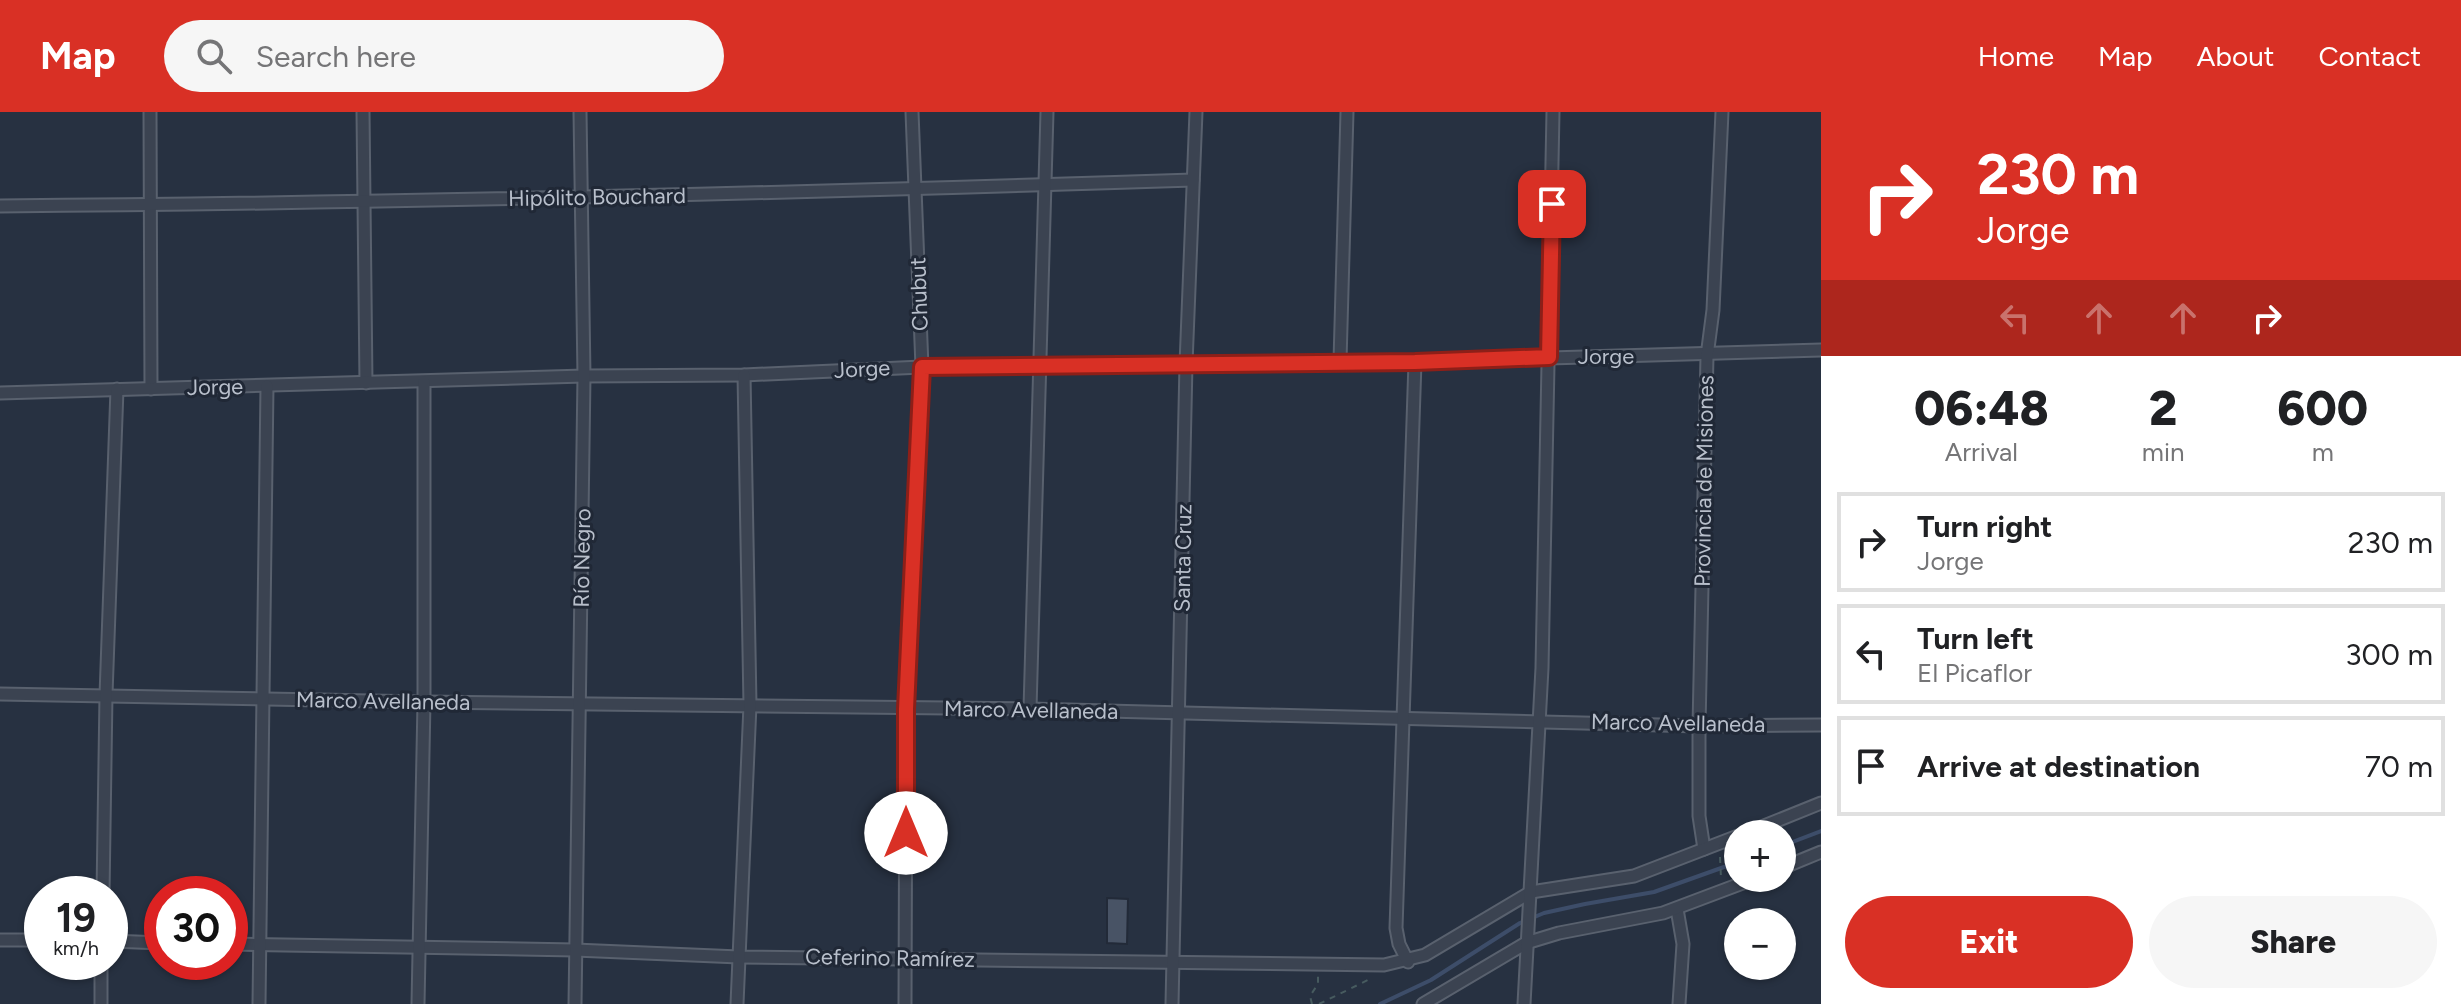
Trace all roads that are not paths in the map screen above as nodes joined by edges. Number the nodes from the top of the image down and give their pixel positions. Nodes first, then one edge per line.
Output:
1 (150, 112) edge
2 (363, 112) edge
3 (580, 112) edge
4 (912, 112) edge
5 (1047, 112) edge
6 (1196, 112) edge
7 (1347, 112) edge
8 (1553, 112) edge
9 (1722, 112) edge
10 (1193, 180) junction
11 (1046, 185) junction
12 (915, 190) junction
13 (582, 197) junction
14 (364, 202) junction
15 (152, 205) junction
16 (0, 206) edge
17 (1821, 350) edge
18 (1707, 356) junction
19 (1549, 357) junction
20 (1340, 361) junction
21 (1415, 362) junction
22 (1186, 364) junction
23 (1041, 365) junction
24 (922, 367) junction
25 (744, 375) junction
26 (584, 376) junction
27 (424, 382) junction
28 (366, 383) junction
29 (267, 386) junction
30 (117, 389) junction
31 (151, 389) junction
32 (0, 393) edge
33 (0, 694) edge
34 (106, 695) junction
35 (264, 699) junction
36 (424, 702) junction
37 (579, 702) junction
38 (750, 705) junction
39 (906, 709) junction
40 (1030, 709) junction
41 (1180, 713) junction
42 (1402, 718) junction
43 (1540, 720) junction
44 (1821, 725) edge
45 (1699, 726) junction
46 (1821, 803) edge
47 (1779, 820) edge
48 (1724, 841) edge
49 (1704, 849) junction
50 (1821, 852) edge
51 (1796, 862) edge
52 (103, 876) edge
53 (1724, 891) edge
54 (1530, 897) junction
55 (1677, 909) junction
56 (1527, 937) junction
57 (0, 940) edge
58 (24, 940) edge
59 (248, 945) edge
60 (260, 945) junction
61 (419, 948) junction
62 (575, 950) junction
63 (739, 957) junction
64 (906, 958) junction
65 (1408, 962) junction
66 (1173, 963) junction
67 (101, 980) edge
68 (101, 1004) edge
69 (259, 1004) edge
70 (418, 1004) edge
71 (575, 1004) edge
72 (737, 1004) edge
73 (905, 1004) edge
74 (1172, 1004) edge
75 (1423, 1004) edge
76 (1524, 1004) edge
77 (1679, 1004) edge

1 - 15 street
2 - 14 street
3 - 13 street, Río Negro
4 - 12 street, Chubut
5 - 11 street
6 - 10 street, Santa Cruz
7 - 20 street
8 - 19 street
9 - 18 street, Provincia de Misiones
10 - 11 street, Hipólito Bouchard
10 - 22 street, Santa Cruz
11 - 12 street, Hipólito Bouchard
11 - 23 street
12 - 13 street, Hipólito Bouchard
12 - 24 street, Chubut
13 - 14 street, Hipólito Bouchard
13 - 26 street, Río Negro
14 - 15 street, Hipólito Bouchard
14 - 28 street
15 - 16 street, Hipólito Bouchard
15 - 31 street
17 - 18 street, Jorge
18 - 19 street, Jorge
18 - 45 street, Provincia de Misiones
19 - 21 street, Jorge
19 - 43 street
20 - 21 street, Jorge
20 - 22 street, Jorge
21 - 42 street
22 - 23 street, Jorge
22 - 41 street, Santa Cruz
23 - 24 street, Jorge
23 - 40 street
24 - 25 street, Jorge
24 - 39 street, Chubut
25 - 26 street, Jorge
25 - 38 street
26 - 27 street, Jorge
26 - 37 street, Río Negro
27 - 28 street, Jorge
27 - 36 street
28 - 29 street, Jorge
29 - 31 street, Jorge
29 - 35 street
30 - 31 street, Jorge
30 - 32 street, Jorge
30 - 34 street
33 - 34 street, Marco Avellaneda
34 - 35 street, Marco Avellaneda
34 - 52 street
35 - 36 street, Marco Avellaneda
35 - 60 street
36 - 37 street, Marco Avellaneda
36 - 61 street
37 - 38 street, Marco Avellaneda
37 - 62 street, Río Negro
38 - 39 street, Marco Avellaneda
38 - 63 street
39 - 40 street, Marco Avellaneda
39 - 64 street, Chubut
40 - 41 street, Marco Avellaneda
41 - 42 street, Marco Avellaneda
41 - 66 street, Santa Cruz
42 - 43 street, Marco Avellaneda
42 - 65 street
43 - 45 street, Marco Avellaneda
43 - 54 street
44 - 45 street, Marco Avellaneda
45 - 49 street, Provincia de Misiones
46 - 47 street
48 - 49 street
49 - 54 street
50 - 51 street
53 - 55 street
54 - 56 street
54 - 65 street, Ceferino Ramírez
55 - 56 street
55 - 77 street
56 - 75 street
56 - 76 street
57 - 58 street
59 - 60 street, Ceferino Ramírez
60 - 61 street, Ceferino Ramírez
60 - 69 street
61 - 62 street, Ceferino Ramírez
61 - 70 street
62 - 63 street, Ceferino Ramírez
62 - 71 street, Río Negro
63 - 64 street, Ceferino Ramírez
63 - 72 street
64 - 66 street, Ceferino Ramírez
64 - 73 street, Chubut
65 - 66 street, Ceferino Ramírez
66 - 74 street, Santa Cruz
67 - 68 street

